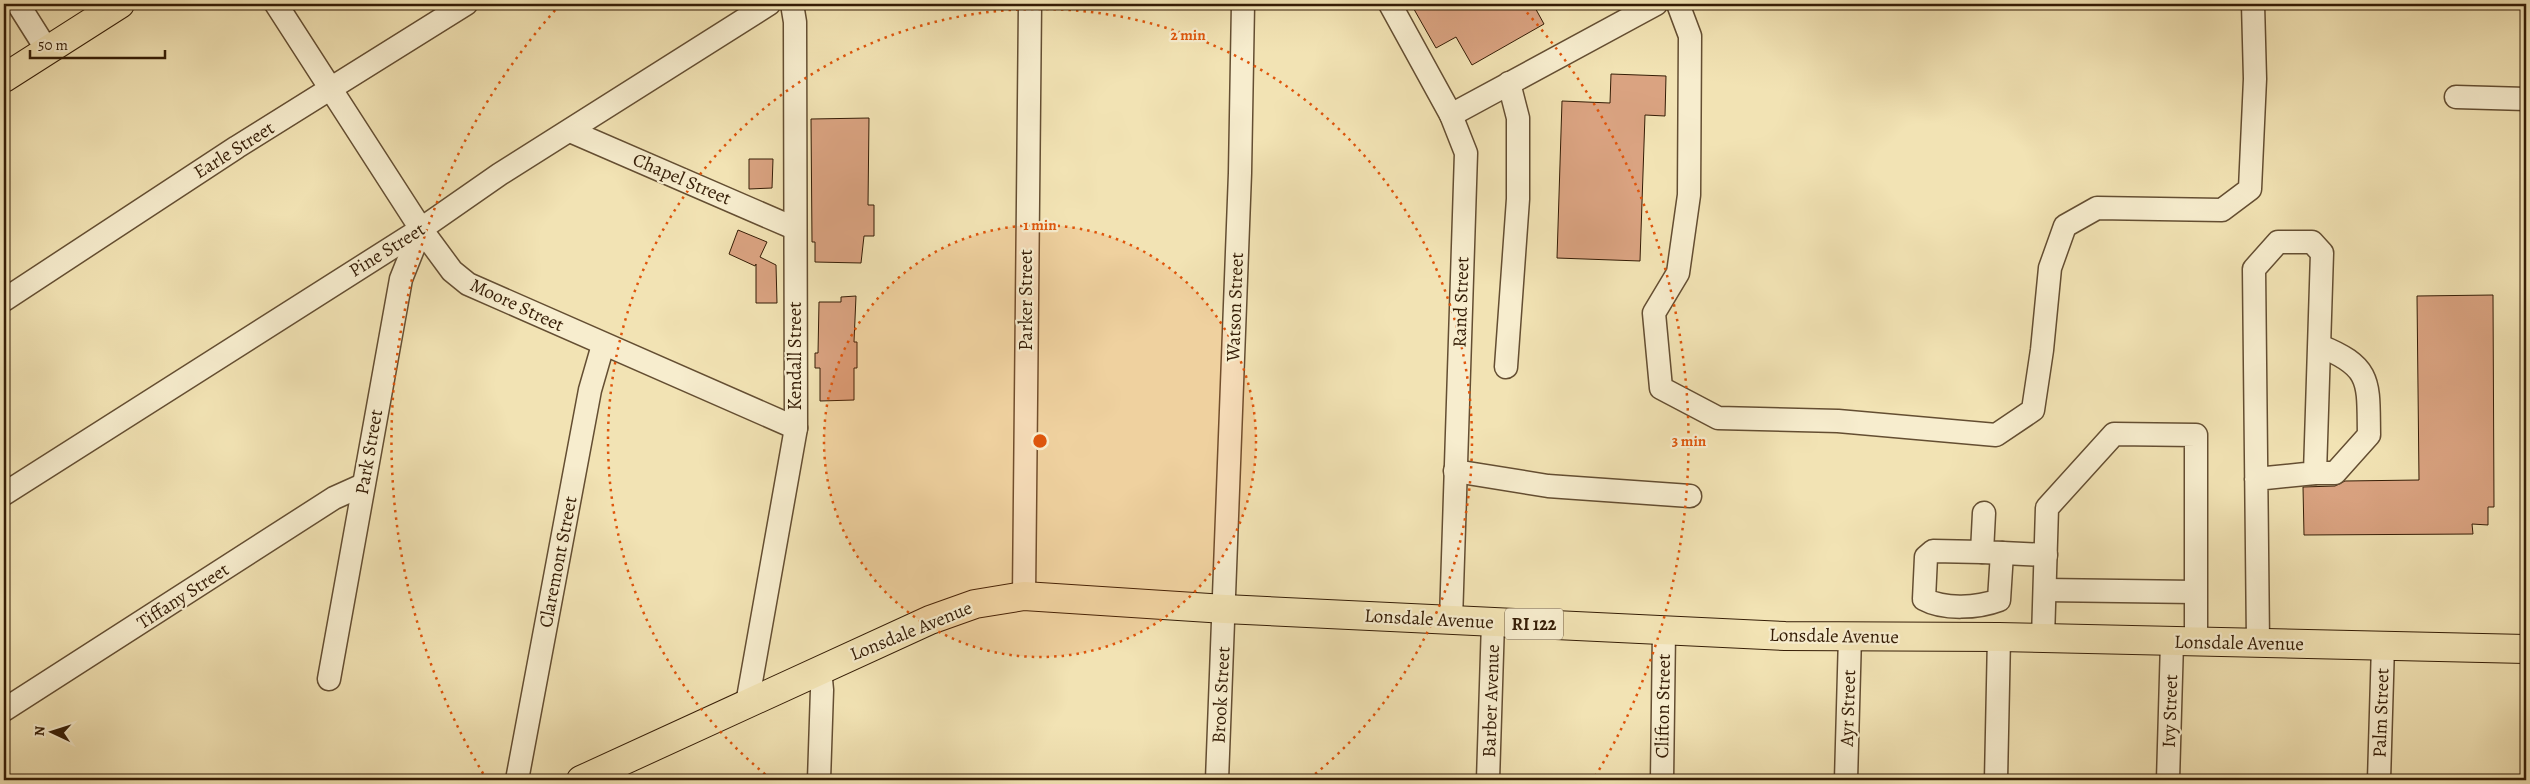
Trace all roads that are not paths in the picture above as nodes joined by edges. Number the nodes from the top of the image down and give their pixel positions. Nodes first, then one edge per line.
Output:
1 (18, 4) edge
2 (120, 4) edge
3 (276, 4) edge
4 (466, 4) edge
5 (769, 4) edge
6 (792, 4) edge
7 (1030, 4) edge
8 (1243, 4) edge
9 (1390, 4) edge
10 (1656, 4) edge
11 (1678, 4) edge
12 (2253, 4) edge
13 (47, 50) junction
14 (4, 78) edge
15 (1508, 84) junction
16 (330, 90) junction
17 (2456, 97) dead end
18 (2526, 99) edge
19 (1451, 115) junction
20 (570, 131) junction
21 (794, 228) junction
22 (421, 229) junction
23 (4, 300) edge
24 (603, 345) junction
25 (2320, 346) junction
26 (1506, 367) dead end
27 (796, 428) junction
28 (1455, 470) junction
29 (2315, 473) junction
30 (2256, 479) junction
31 (363, 485) junction
32 (4, 494) edge
33 (1690, 496) dead end
34 (1984, 513) dead end
35 (1992, 552) junction
36 (2046, 555) junction
37 (2044, 590) junction
38 (2195, 592) junction
39 (1024, 596) junction
40 (1225, 609) junction
41 (1451, 620) junction
42 (1493, 622) junction
43 (1664, 631) junction
44 (1850, 636) junction
45 (1999, 637) junction
46 (2043, 638) junction
47 (2184, 642) junction
48 (2258, 642) junction
49 (2383, 645) junction
50 (2526, 649) edge
51 (820, 669) junction
52 (329, 679) dead end
53 (747, 704) junction
54 (4, 710) edge
55 (517, 780) edge
56 (581, 780) edge
57 (819, 780) edge
58 (1217, 780) edge
59 (1488, 780) edge
60 (1662, 780) edge
61 (1846, 780) edge
62 (1996, 780) edge
63 (2168, 780) edge
64 (2379, 780) edge

1 - 13 street
2 - 13 main road
3 - 16 street, Moore Street
4 - 16 street, Earle Street
5 - 20 street, Pine Street
6 - 21 street, Kendall Street
7 - 39 street, Parker Street
8 - 40 street, Watson Street
9 - 19 street, Rand Street
10 - 15 street
11 - 12 street
13 - 14 main road
15 - 19 street
15 - 26 street
16 - 22 street, Moore Street
16 - 23 street, Earle Street
17 - 18 street
19 - 28 street, Rand Street
20 - 21 street, Chapel Street
20 - 22 street, Pine Street
21 - 27 street, Kendall Street
22 - 24 street, Moore Street
22 - 31 street, Park Street
22 - 32 street, Pine Street
24 - 27 street, Moore Street
24 - 55 street, Claremont Street
25 - 29 street
25 - 29 street
25 - 30 street
27 - 53 street, Kendall Street
28 - 33 street
28 - 41 street, Rand Street
29 - 30 street
30 - 48 street
31 - 52 street, Park Street
31 - 54 street, Tiffany Street
34 - 35 street
35 - 35 street
35 - 36 street
36 - 37 street
36 - 38 street, Ivy Street
37 - 38 street
37 - 46 street
38 - 47 street, Ivy Street
39 - 40 main road, Lonsdale Avenue / RI 122
39 - 51 main road, Lonsdale Avenue / RI 122
40 - 41 main road, Lonsdale Avenue / RI 122
40 - 58 street, Brook Street
41 - 42 main road, Lonsdale Avenue / RI 122
42 - 43 main road, Lonsdale Avenue / RI 122
42 - 59 street, Barber Avenue
43 - 44 main road, Lonsdale Avenue / RI 122
43 - 60 street, Clifton Street
44 - 45 main road, Lonsdale Avenue / RI 122
44 - 61 street, Ayr Street
45 - 46 main road, Lonsdale Avenue / RI 122
45 - 62 street
46 - 47 main road, Lonsdale Avenue / RI 122
47 - 48 main road, Lonsdale Avenue / RI 122
47 - 63 street, Ivy Street
48 - 49 main road, Lonsdale Avenue / RI 122
49 - 50 main road, Lonsdale Avenue / RI 122
49 - 64 street, Palm Street
51 - 53 main road, Lonsdale Avenue / RI 122
51 - 57 street
53 - 56 main road, Lonsdale Avenue / RI 122

